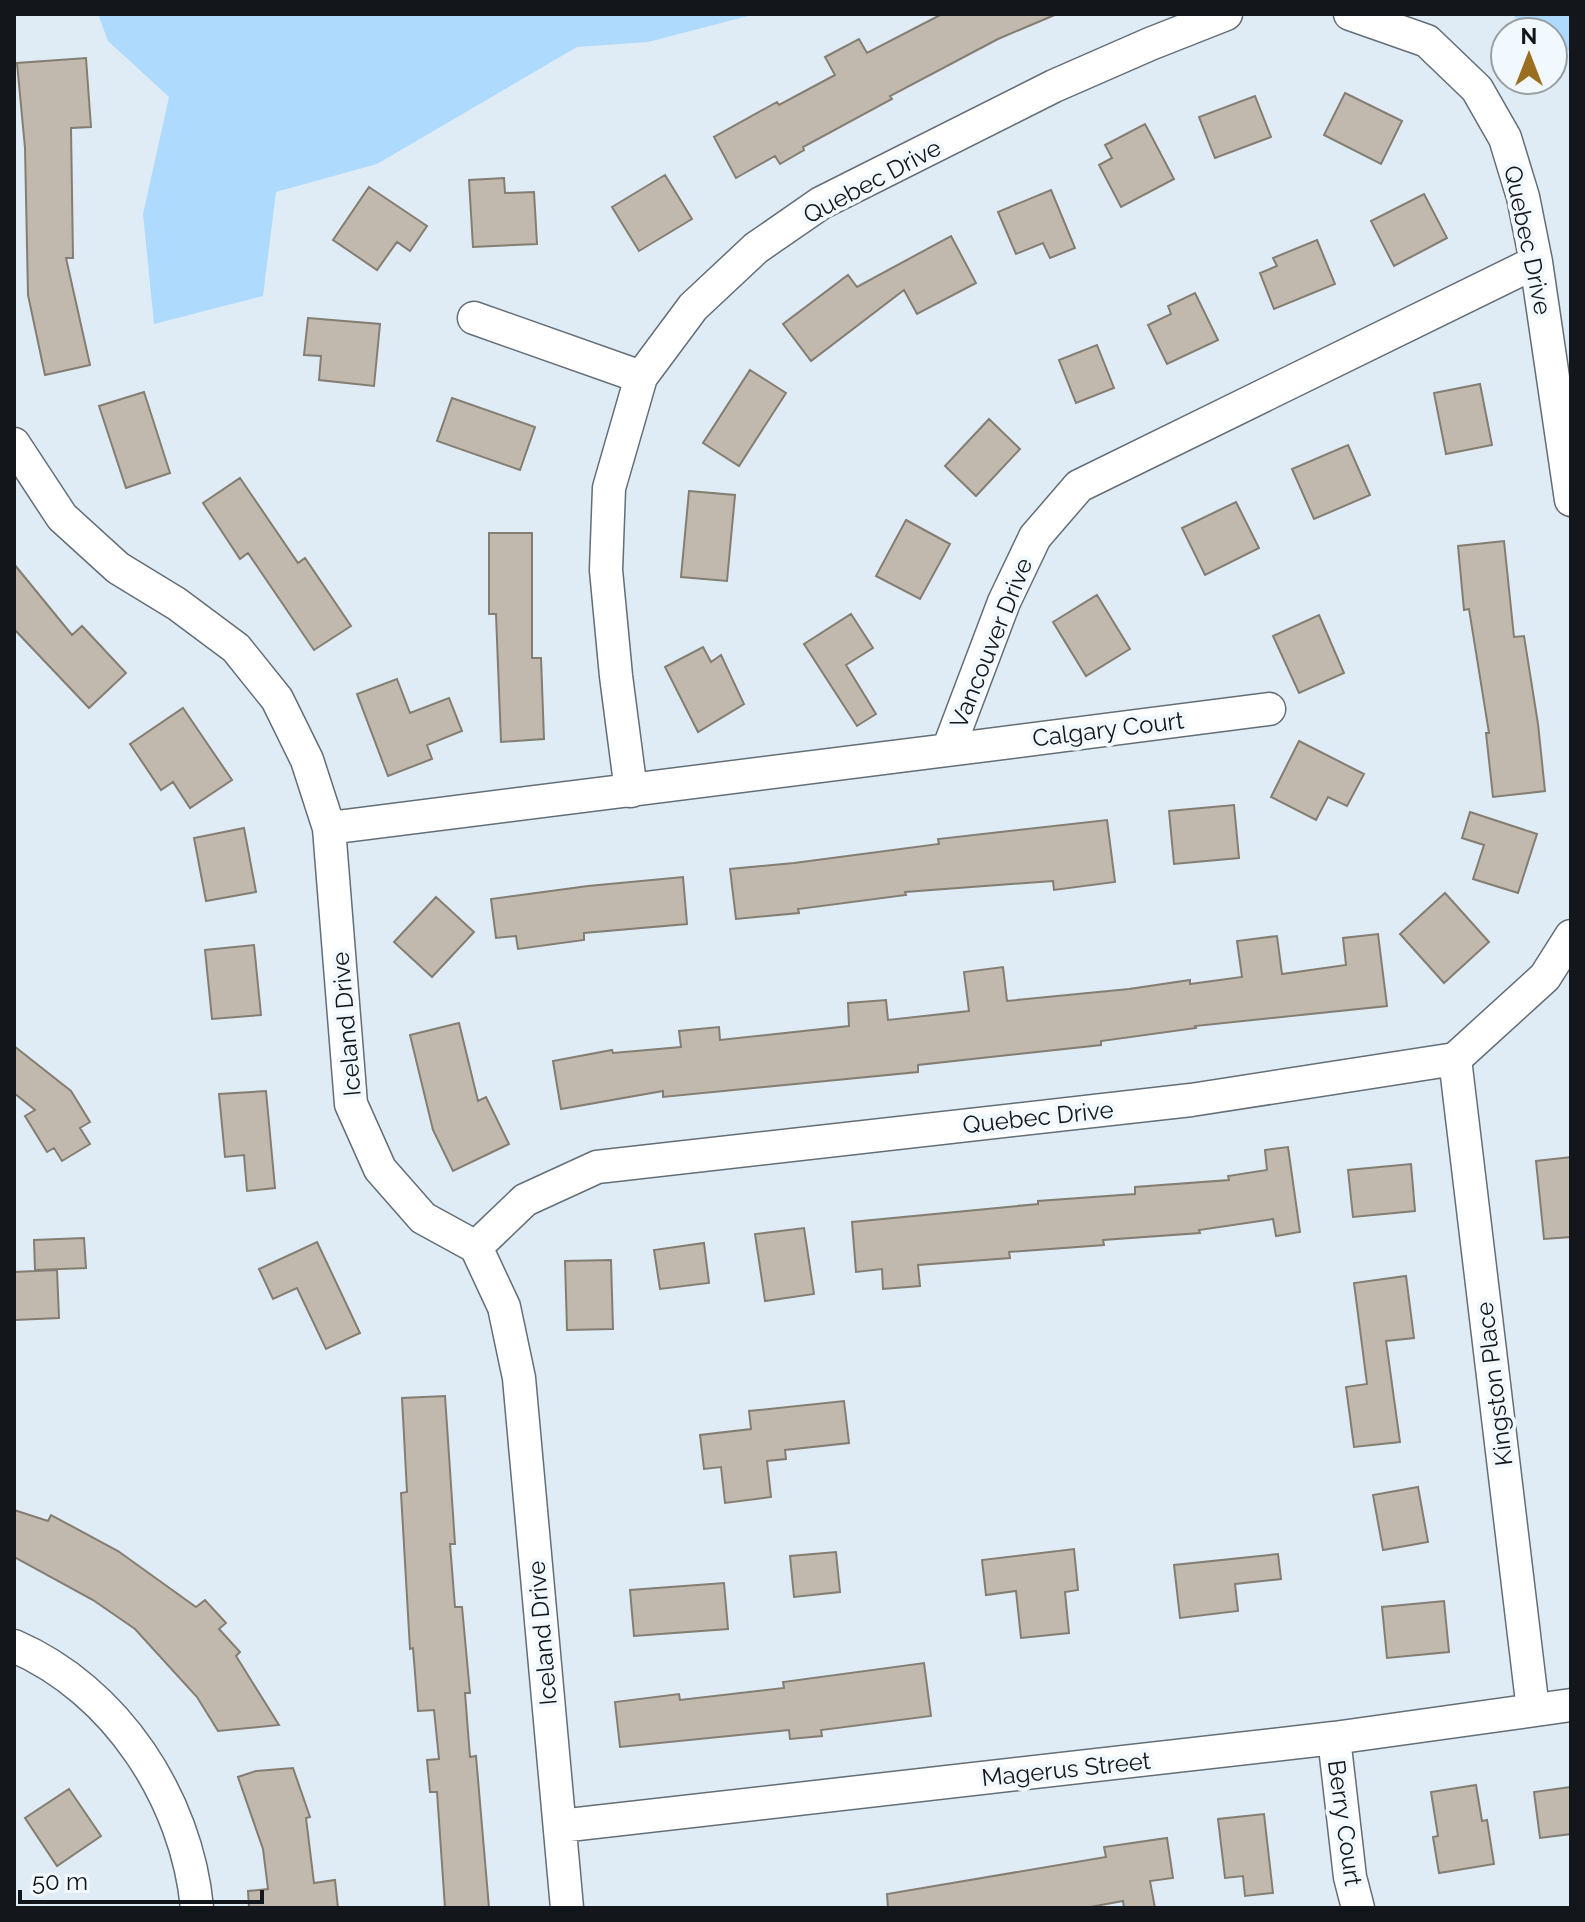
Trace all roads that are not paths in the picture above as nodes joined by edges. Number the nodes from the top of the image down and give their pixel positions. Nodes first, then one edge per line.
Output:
1 (1226, 14) edge
2 (1350, 14) edge
3 (1536, 262) junction
4 (474, 318) dead end
5 (641, 377) junction
6 (14, 444) edge
7 (1571, 500) edge
8 (1269, 709) dead end
9 (948, 750) junction
10 (631, 791) junction
11 (329, 828) junction
12 (1571, 936) edge
13 (1455, 1059) junction
14 (476, 1247) junction
15 (14, 1646) edge
16 (1571, 1705) edge
17 (1533, 1710) junction
18 (1334, 1738) junction
19 (560, 1826) junction
20 (197, 1908) edge
21 (567, 1908) edge
22 (1358, 1908) edge

1 - 5 street, Quebec Drive
2 - 3 street, Quebec Drive
3 - 7 street, Quebec Drive
3 - 9 street, Vancouver Drive
4 - 5 street
5 - 10 street, Quebec Drive
6 - 11 street, Iceland Drive
8 - 9 street, Calgary Court
9 - 10 street, Vancouver Drive
10 - 11 street, Vancouver Drive
11 - 14 street, Iceland Drive
12 - 13 street
13 - 14 street, Quebec Drive
13 - 17 street, Kingston Place
14 - 19 street, Iceland Drive
15 - 20 street
16 - 17 street, Magerus Street
17 - 18 street, Magerus Street
18 - 19 street, Magerus Street
18 - 22 street, Berry Court
19 - 21 street, Iceland Drive

